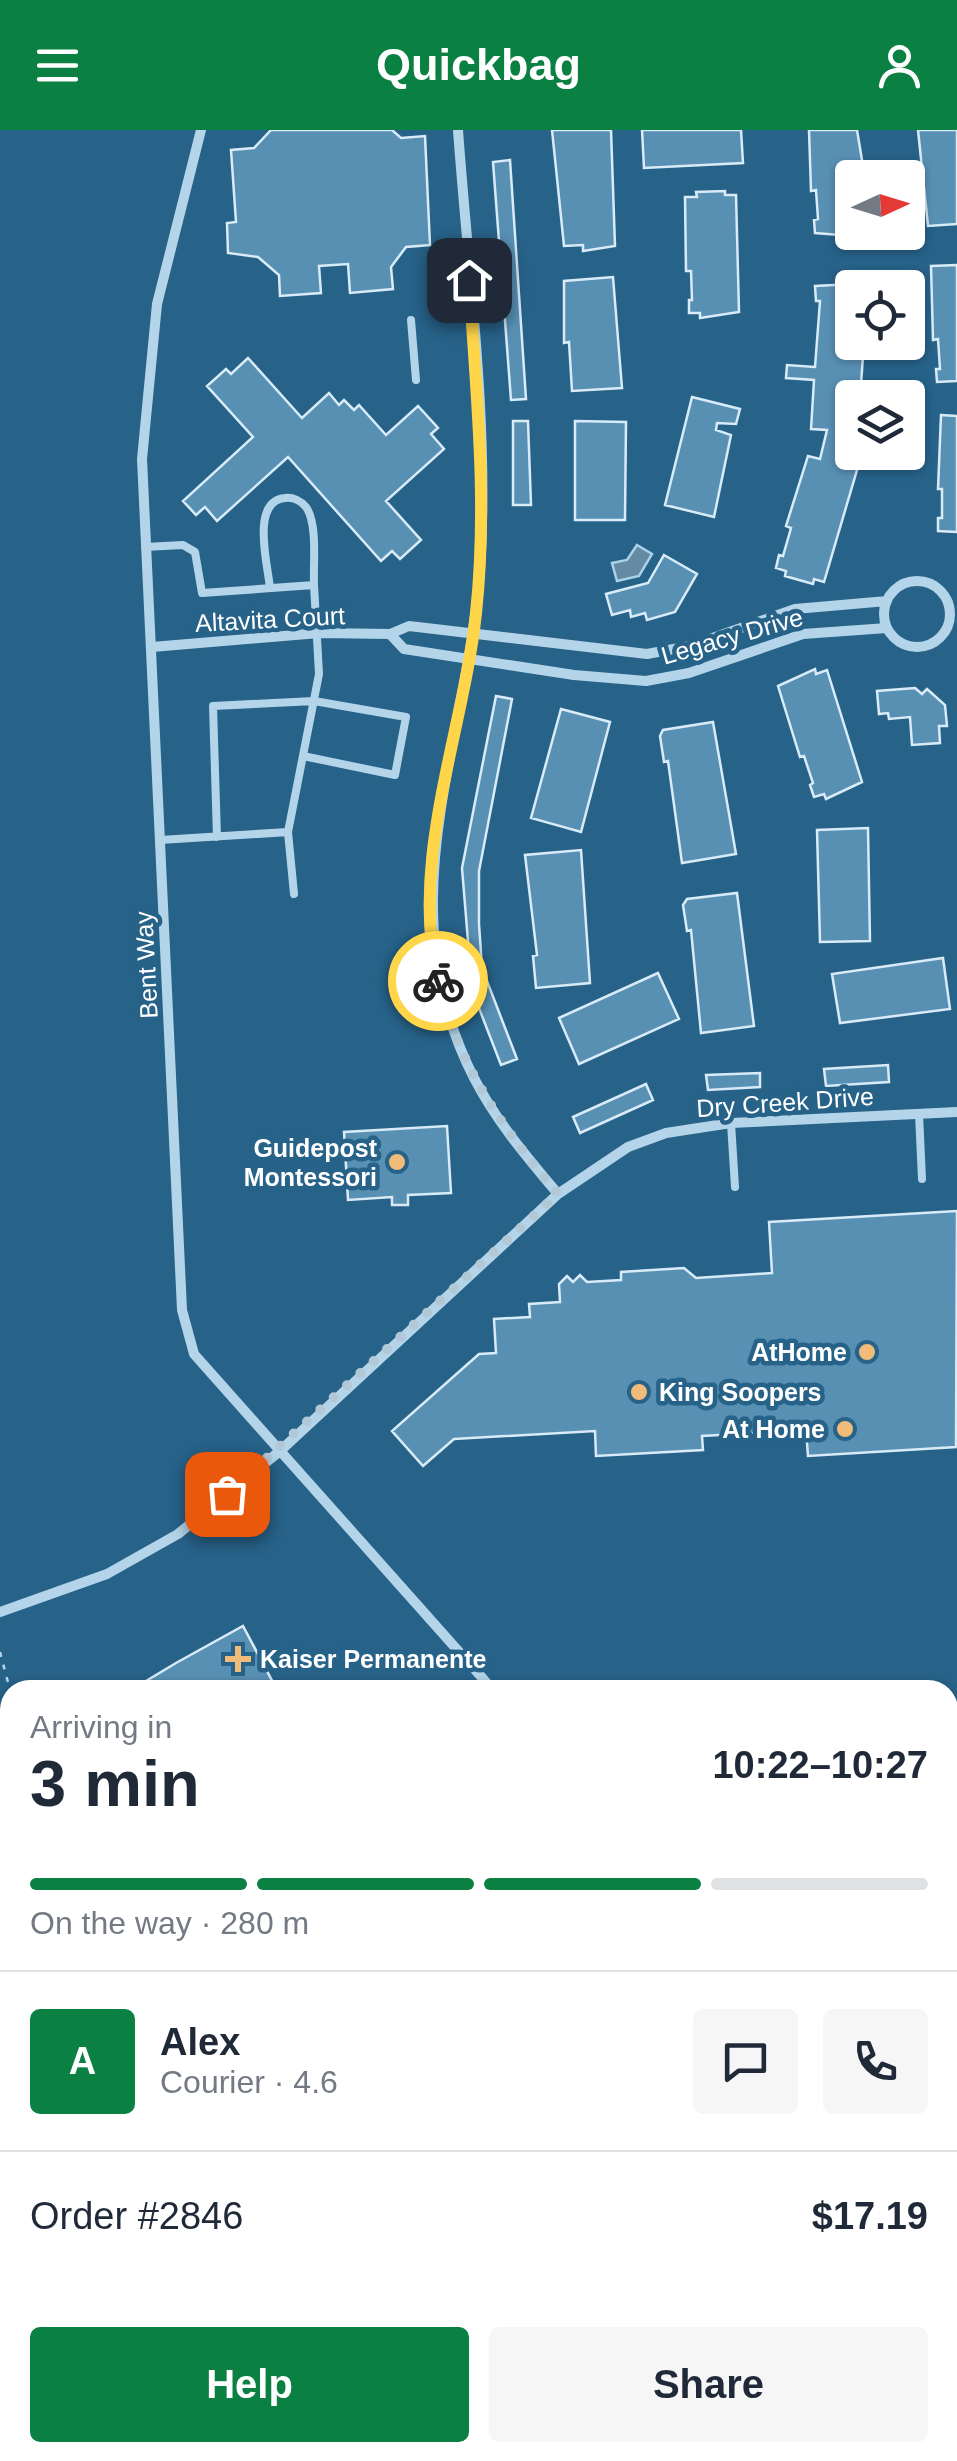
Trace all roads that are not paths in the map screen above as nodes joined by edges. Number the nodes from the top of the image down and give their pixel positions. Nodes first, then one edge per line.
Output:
1 (201, 130) edge
2 (458, 130) edge
3 (412, 320) dead end
4 (416, 380) dead end
5 (145, 548) junction
6 (314, 585) junction
7 (270, 588) junction
8 (951, 596) edge
9 (887, 601) junction
10 (952, 625) edge
11 (887, 628) junction
12 (319, 634) junction
13 (390, 634) junction
14 (473, 635) junction
15 (152, 647) junction
16 (469, 660) junction
17 (314, 701) junction
18 (303, 756) junction
19 (288, 832) junction
20 (217, 837) junction
21 (160, 840) junction
22 (294, 894) dead end
23 (957, 1112) edge
24 (918, 1114) junction
25 (732, 1123) junction
26 (922, 1179) dead end
27 (735, 1187) dead end
28 (558, 1194) junction
29 (280, 1450) junction
30 (0, 1612) edge
31 (484, 1680) edge

1 - 5 street, Bent Way
2 - 14 street
3 - 4 lane
5 - 7 lane
5 - 15 street, Bent Way
6 - 7 lane
6 - 7 lane
6 - 12 lane
8 - 9 street
8 - 10 street
9 - 11 street
9 - 14 street, Legacy Drive
10 - 11 street
11 - 16 street, Legacy Drive
12 - 13 street, Altavita Court
12 - 15 street, Altavita Court
12 - 17 lane
13 - 14 street, Altavita Court
13 - 16 street, Altavita Court
14 - 16 street
15 - 21 street, Bent Way
16 - 28 street
17 - 18 lane
17 - 18 lane
17 - 20 lane
18 - 19 lane
19 - 20 lane
19 - 22 lane
20 - 21 lane
21 - 29 street, Bent Way
23 - 24 street, Dry Creek Drive
24 - 25 street, Dry Creek Drive
24 - 26 lane
25 - 27 lane
25 - 28 street, Dry Creek Drive
28 - 29 street, Dry Creek Drive
29 - 30 street, Dry Creek Drive
29 - 31 street, Bent Way

